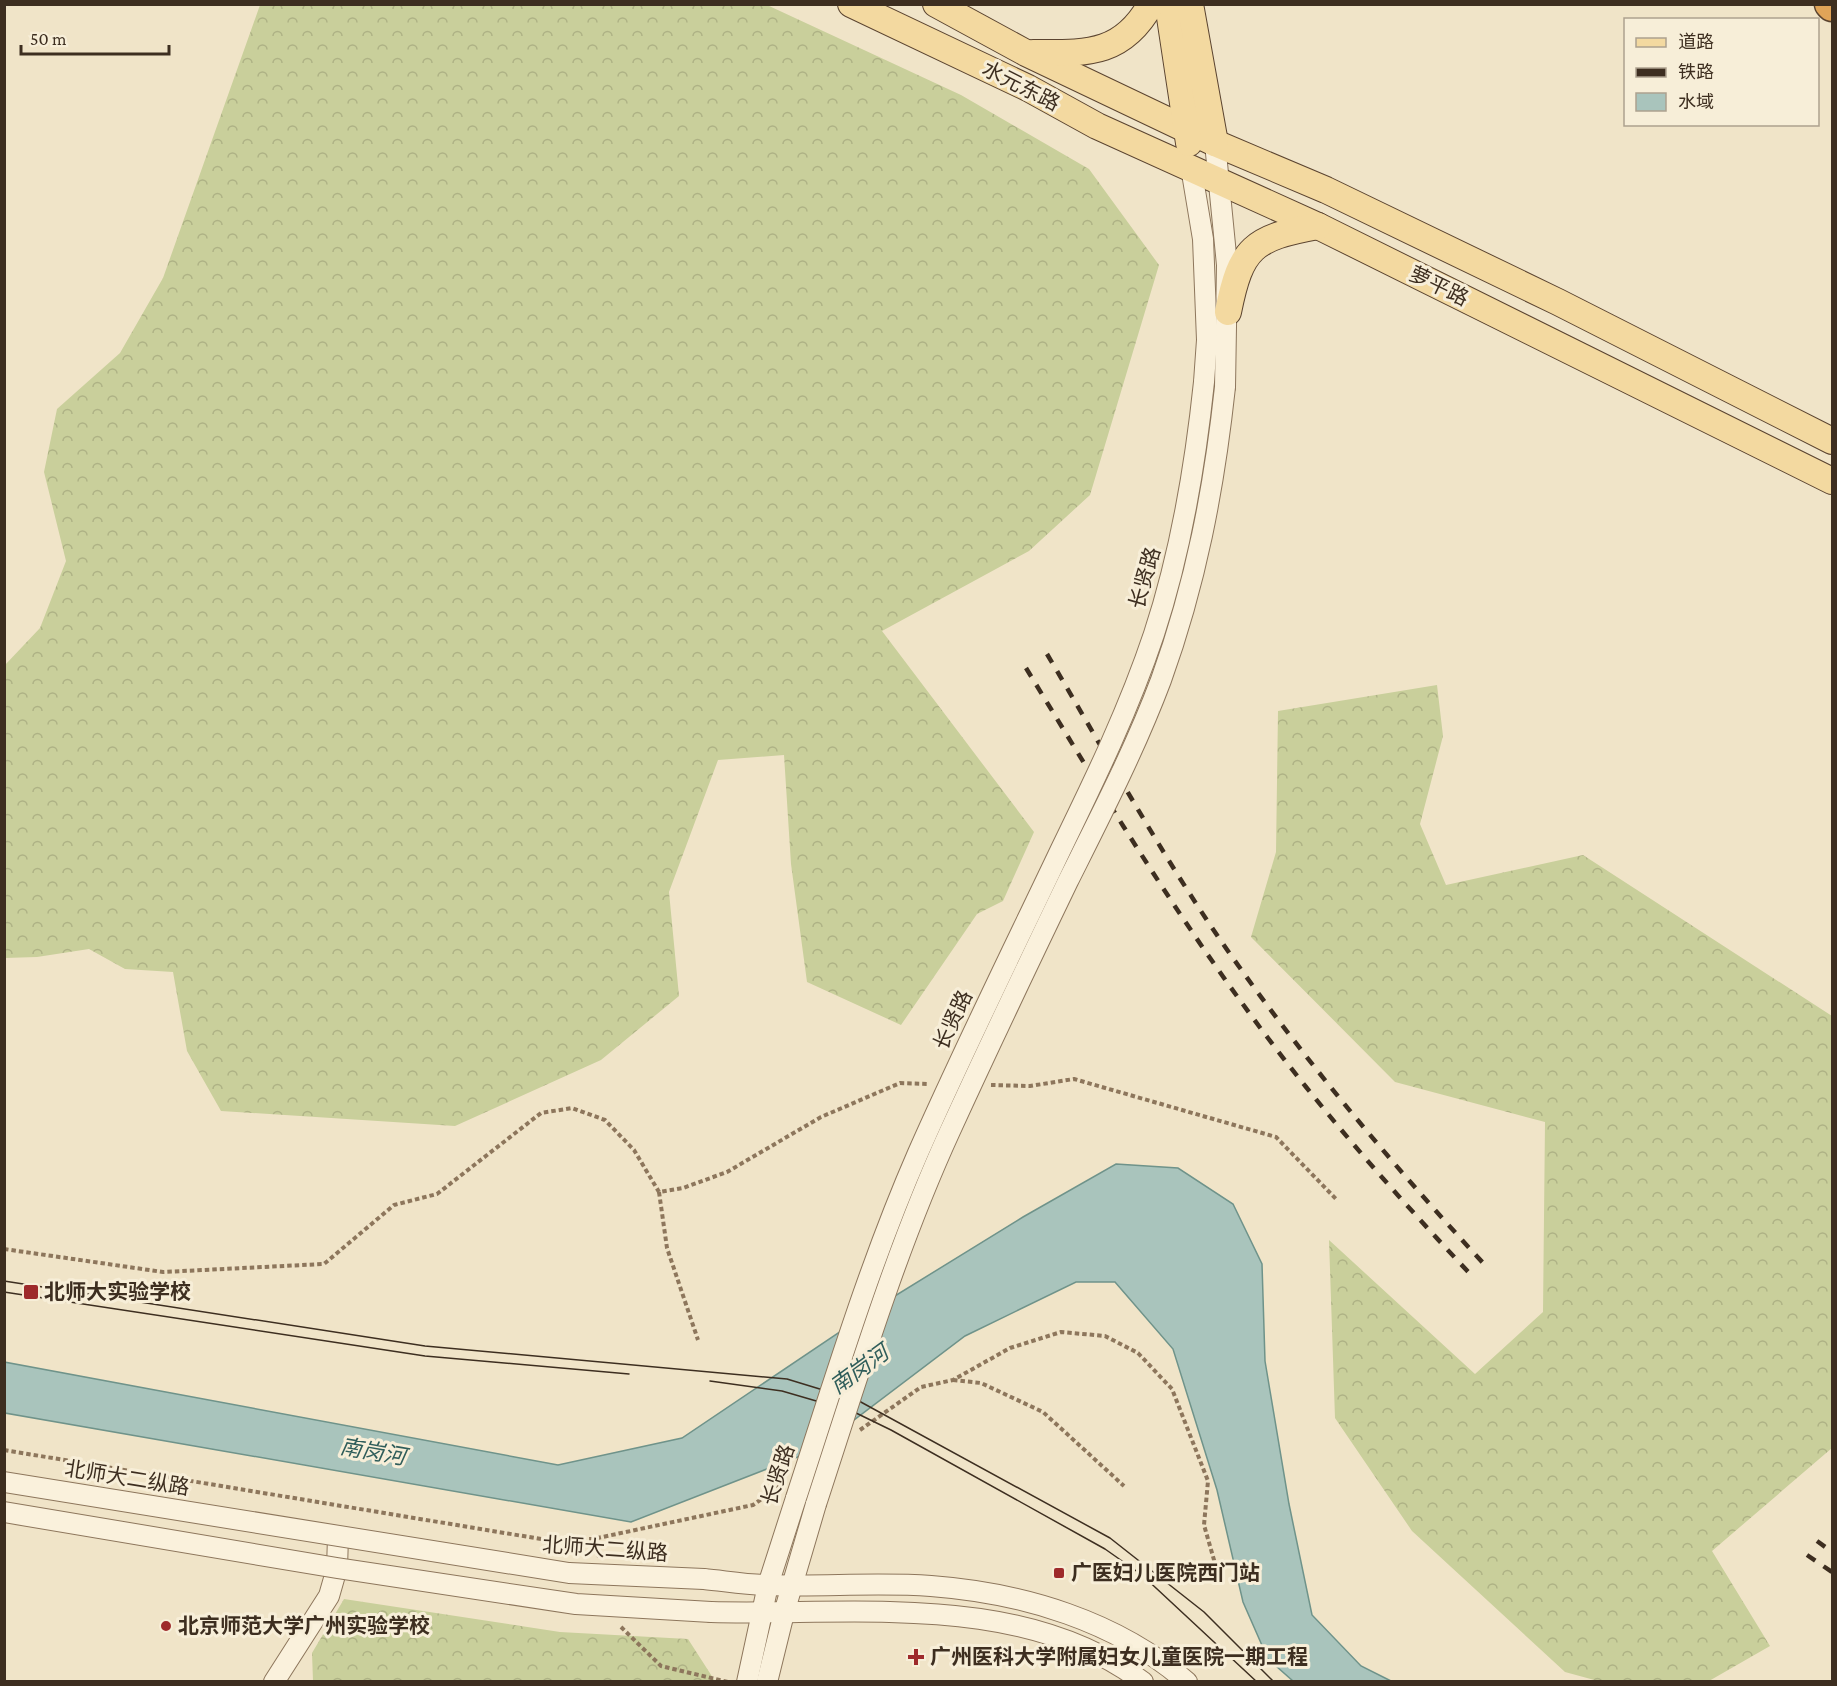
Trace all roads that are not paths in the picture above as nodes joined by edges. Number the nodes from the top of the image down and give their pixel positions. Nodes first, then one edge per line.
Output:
1 (851, 4) edge
2 (936, 4) edge
3 (1151, 4) edge
4 (1168, 4) edge
5 (1191, 4) edge
6 (1026, 53) junction
7 (1187, 129) junction
8 (1215, 143) junction
9 (1191, 167) junction
10 (1220, 180) junction
11 (1318, 226) junction
12 (1228, 312) junction
13 (1833, 441) edge
14 (1833, 481) edge
15 (4, 1482) edge
16 (4, 1512) edge
17 (338, 1537) junction
18 (337, 1568) junction
19 (792, 1584) junction
20 (768, 1586) junction
21 (761, 1613) junction
22 (784, 1613) junction
23 (274, 1682) edge
24 (747, 1682) edge
25 (767, 1682) edge
26 (1143, 1682) edge
27 (1187, 1682) edge

1 - 9 main road, 水元东路
2 - 6 main road, 水元东路
3 - 6 main road
4 - 7 main road
5 - 8 main road
6 - 7 main road, 水元东路
7 - 8 main road, 水元东路
7 - 9 main road
8 - 10 street
8 - 13 main road, 萝平路
9 - 10 main road, 萝平路
9 - 20 street, 长贤路, bridge
10 - 11 main road, 萝平路
10 - 12 street
11 - 12 main road
11 - 14 main road, 萝平路
12 - 19 street, bridge
15 - 17 street, 北师大二纵路, bridge
16 - 18 street, bridge
17 - 18 street
17 - 20 street, 北师大二纵路, bridge
18 - 21 street, bridge
18 - 23 street
19 - 20 street, 北师大二纵路
19 - 22 street
19 - 27 street, 北师大二纵路
20 - 21 street, 长贤路
21 - 22 street
21 - 24 street, 长贤路
22 - 25 street
22 - 26 street

